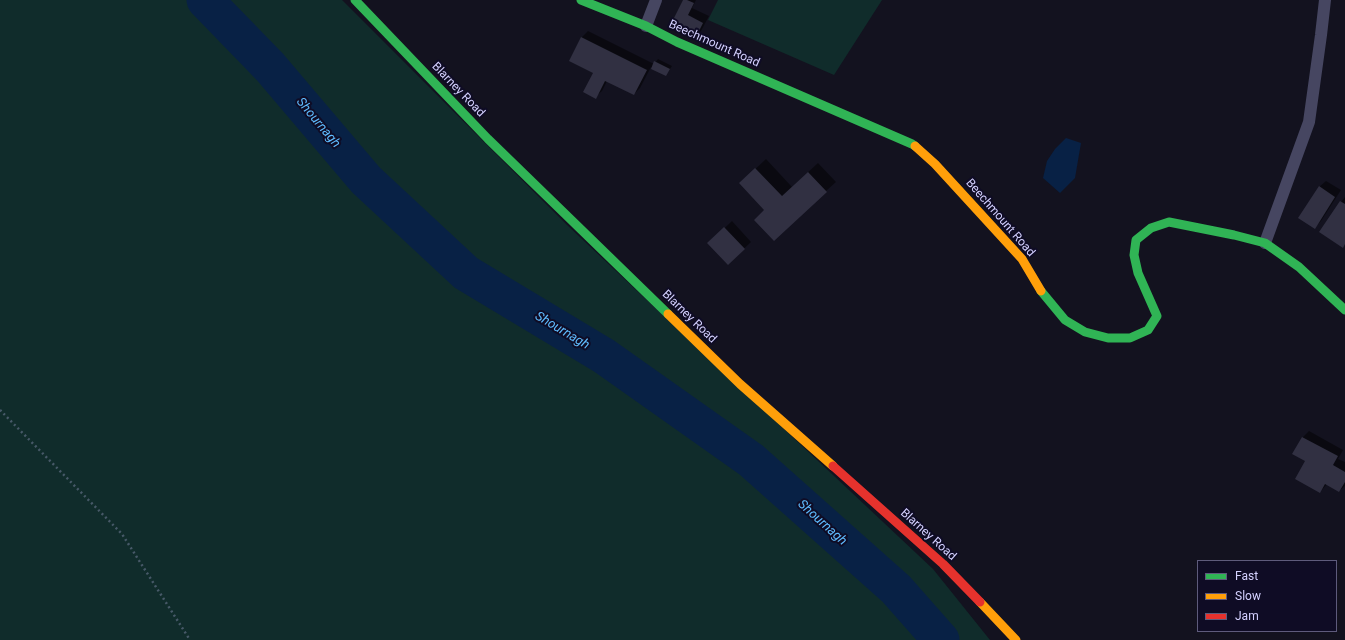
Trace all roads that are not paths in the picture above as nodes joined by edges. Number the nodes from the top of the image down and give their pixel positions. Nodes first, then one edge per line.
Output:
1 (355, 0) edge
2 (581, 0) edge
3 (656, 0) edge
4 (1325, 0) edge
5 (646, 26) junction
6 (1265, 243) junction
7 (1345, 310) edge
8 (1016, 640) edge

1 - 8 street, Blarney Road
2 - 5 street, Beechmount Road
3 - 5 lane
4 - 6 lane
5 - 6 street, Beechmount Road
6 - 7 street, Beechmount Road

